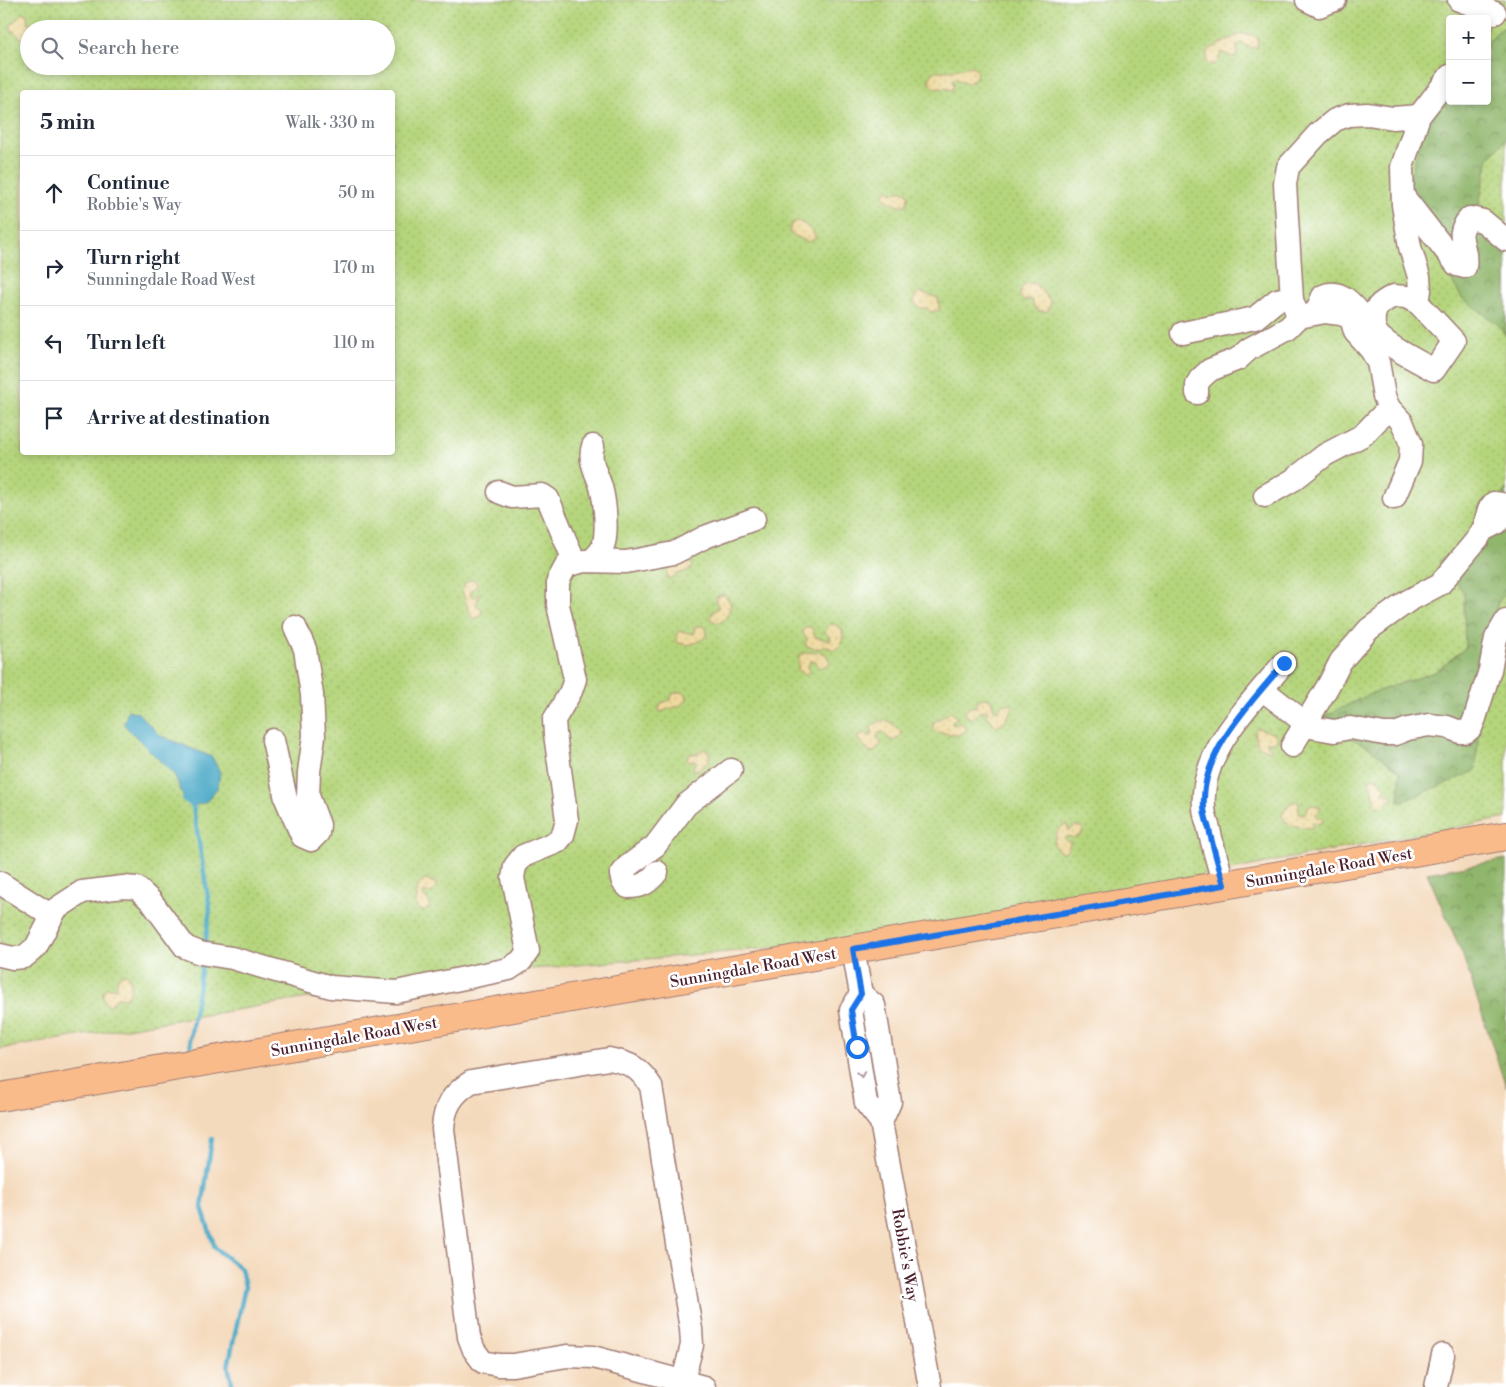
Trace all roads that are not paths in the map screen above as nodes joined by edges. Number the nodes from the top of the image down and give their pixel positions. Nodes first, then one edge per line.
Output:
1 (1307, 0) edge
2 (1335, 0) edge
3 (1459, 0) edge
4 (1495, 12) edge
5 (1446, 81) edge
6 (1419, 116) junction
7 (1402, 196) junction
8 (1506, 240) edge
9 (1418, 303) junction
10 (1302, 310) junction
11 (1362, 319) junction
12 (1183, 332) dead end
13 (1197, 393) dead end
14 (1389, 408) junction
15 (593, 446) dead end
16 (499, 492) dead end
17 (1265, 496) dead end
18 (1394, 498) dead end
19 (754, 520) dead end
20 (1483, 530) dead end
21 (583, 562) junction
22 (1506, 621) edge
23 (295, 628) dead end
24 (1284, 663) dead end
25 (1262, 689) junction
26 (273, 740) dead end
27 (1292, 746) dead end
28 (731, 770) dead end
29 (1506, 836) edge
30 (656, 872) dead end
31 (0, 883) edge
32 (1224, 885) junction
33 (52, 916) junction
34 (853, 949) junction
35 (0, 955) edge
36 (0, 1097) edge
37 (1443, 1355) dead end
38 (683, 1381) junction
39 (704, 1387) edge
40 (930, 1387) edge
41 (1436, 1387) edge

1 - 2 street
3 - 4 street
5 - 6 street
6 - 7 street
6 - 10 street
7 - 8 street
7 - 9 street
9 - 11 street
9 - 11 street
10 - 11 street
10 - 12 street
10 - 13 street
11 - 14 street
14 - 17 street
14 - 18 street
15 - 21 street
16 - 21 street
19 - 21 street
20 - 27 street
21 - 33 street
22 - 25 street
23 - 26 street
24 - 25 street
25 - 32 street
28 - 30 street
29 - 32 main road, Sunningdale Road West
31 - 33 street
32 - 34 main road, Sunningdale Road West
33 - 35 street
34 - 36 main road, Sunningdale Road West
34 - 40 street, Robbie's Way
37 - 41 street
38 - 38 street
38 - 39 street

